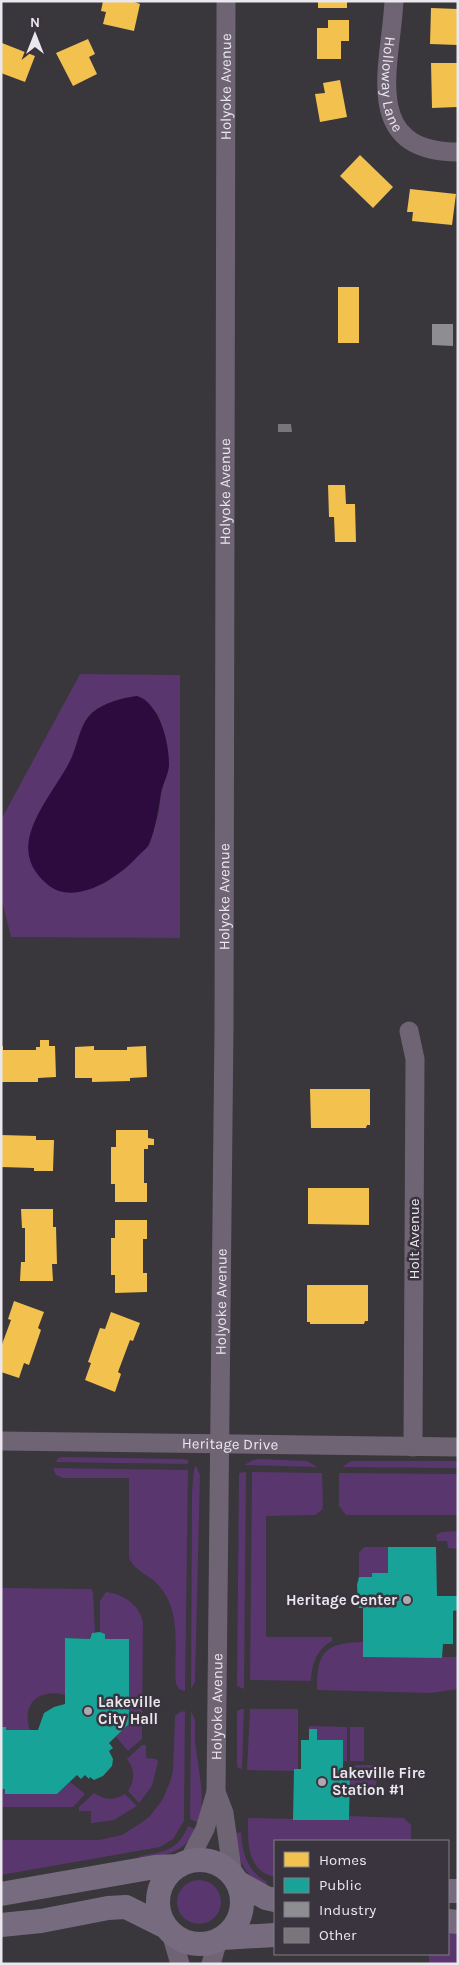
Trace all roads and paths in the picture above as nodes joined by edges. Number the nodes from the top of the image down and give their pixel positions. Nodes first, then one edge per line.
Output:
1 (226, 1) edge
2 (394, 1) edge
3 (458, 152) edge
4 (408, 1031) dead end
5 (1, 1441) edge
6 (219, 1444) junction
7 (413, 1447) junction
8 (458, 1447) edge
9 (216, 1792) junction
10 (183, 1864) junction
11 (235, 1879) junction
12 (1, 1894) edge
13 (274, 1900) edge
14 (1, 1926) edge
15 (168, 1930) junction
16 (274, 1935) edge
17 (220, 1939) junction
18 (180, 1964) edge
19 (211, 1964) edge

1 - 6 street, Holyoke Avenue
2 - 3 street, Holloway Lane
4 - 7 street, Holt Avenue
5 - 6 street, Heritage Drive
6 - 7 street, Heritage Drive
6 - 9 street, Holyoke Avenue
7 - 8 street, Heritage Drive
9 - 10 street, Holyoke Avenue
9 - 11 street, Holyoke Avenue
10 - 11 main road
10 - 12 main road
10 - 15 main road
11 - 13 main road
11 - 17 main road
14 - 15 main road
15 - 17 main road
15 - 18 street
16 - 17 main road
17 - 19 street

